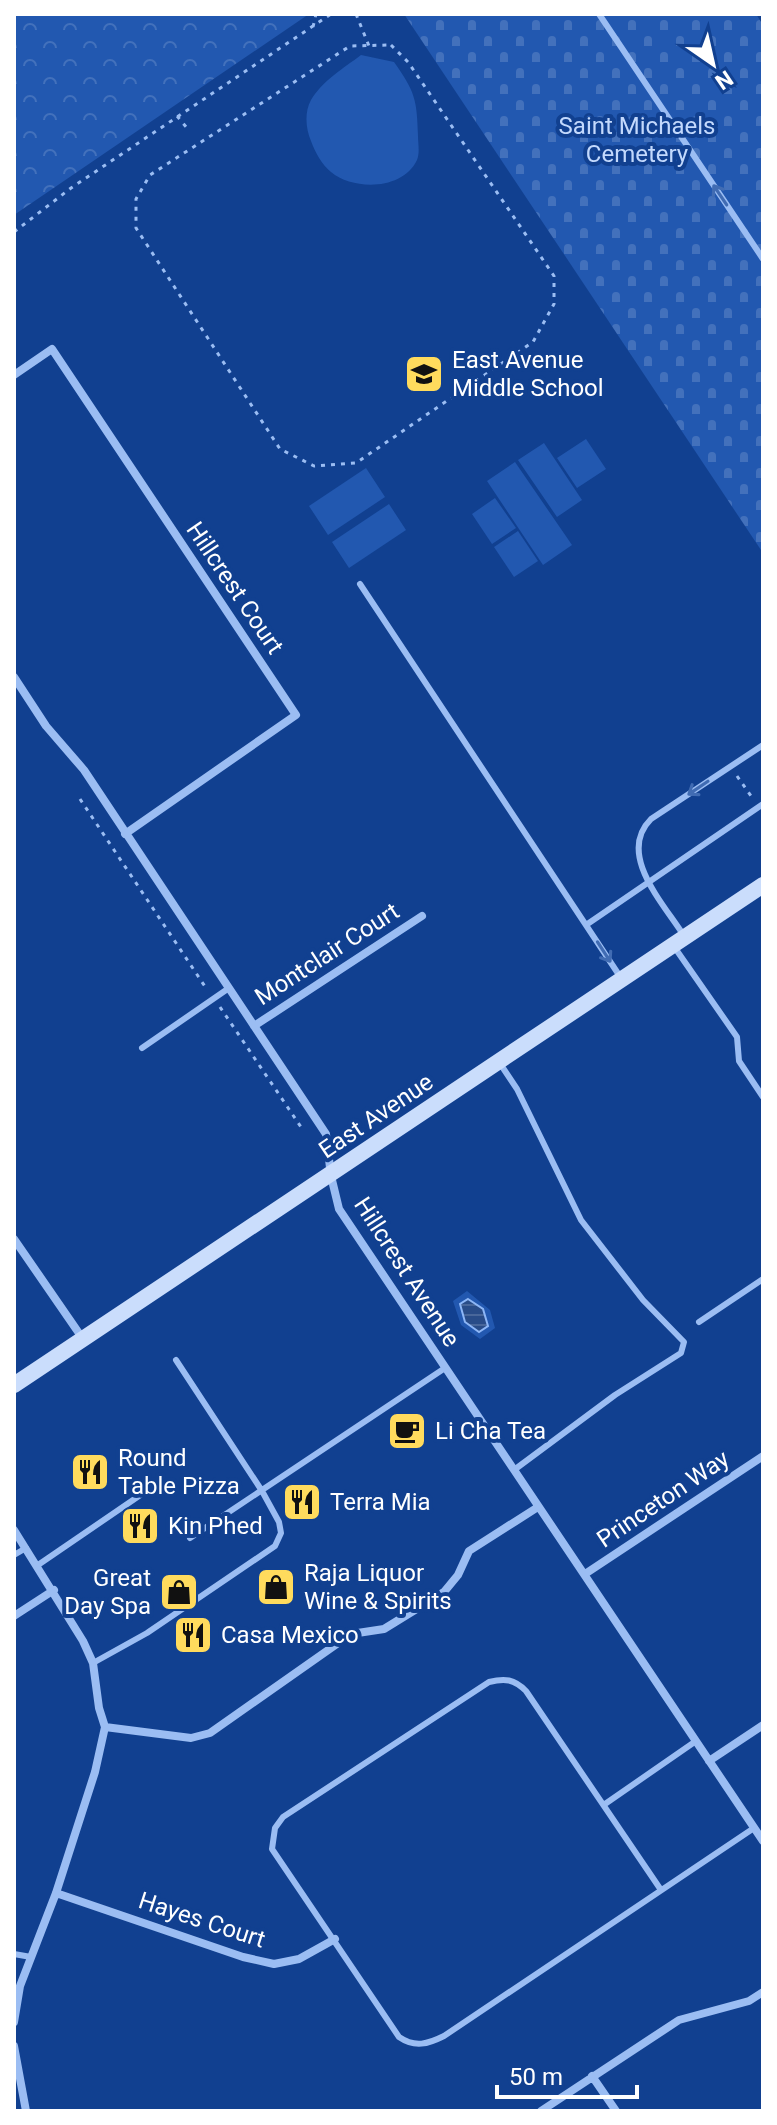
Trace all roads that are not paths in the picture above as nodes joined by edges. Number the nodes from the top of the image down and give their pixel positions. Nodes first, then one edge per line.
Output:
1 (599, 14) edge
2 (763, 259) edge
3 (14, 375) edge
4 (360, 584) dead end
5 (14, 677) edge
6 (763, 745) edge
7 (760, 806) edge
8 (125, 834) junction
9 (649, 880) junction
10 (763, 885) edge
11 (422, 916) dead end
12 (586, 925) junction
13 (679, 941) junction
14 (622, 979) junction
15 (229, 988) junction
16 (254, 1026) junction
17 (142, 1048) dead end
18 (499, 1062) junction
19 (763, 1097) edge
20 (331, 1176) junction
21 (14, 1239) edge
22 (763, 1279) edge
23 (699, 1322) dead end
24 (83, 1339) junction
25 (176, 1360) dead end
26 (445, 1368) junction
27 (14, 1385) edge
28 (763, 1456) edge
29 (514, 1470) junction
30 (155, 1485) dead end
31 (262, 1491) junction
32 (538, 1507) junction
33 (14, 1530) edge
34 (190, 1538) dead end
35 (26, 1548) junction
36 (14, 1555) edge
37 (38, 1565) junction
38 (585, 1574) junction
39 (54, 1590) junction
40 (14, 1616) edge
41 (93, 1663) junction
42 (763, 1725) edge
43 (105, 1727) junction
44 (696, 1741) junction
45 (709, 1761) junction
46 (605, 1804) junction
47 (754, 1828) junction
48 (763, 1841) edge
49 (661, 1890) junction
50 (56, 1893) junction
51 (335, 1939) junction
52 (14, 1954) edge
53 (31, 1957) junction
54 (763, 1992) edge
55 (14, 2022) edge
56 (14, 2046) edge
57 (592, 2076) junction
58 (26, 2111) edge
59 (541, 2111) edge
60 (616, 2111) edge

2 -> 1 lane
3 - 8 street, Hillcrest Court
4 - 12 lane
5 - 8 street, Hillcrest Avenue
6 -> 9 lane
7 - 9 lane
8 - 15 street, Hillcrest Avenue
9 - 12 lane
9 - 13 lane
10 - 13 main road, East Avenue
11 - 16 street, Montclair Court
12 -> 14 lane
13 - 14 main road, East Avenue
13 - 19 lane
14 - 18 main road, East Avenue
15 - 16 street, Hillcrest Avenue
15 - 17 lane
16 - 20 street, Hillcrest Avenue
18 - 20 main road, East Avenue
18 - 29 lane
20 - 24 main road, East Avenue
20 - 26 street, Hillcrest Avenue
21 - 24 street
22 - 23 lane
24 - 27 main road, East Avenue
25 - 31 lane
26 - 29 street, Hillcrest Avenue
26 - 31 lane
28 - 38 street, Princeton Way
29 - 32 street, Hillcrest Avenue
30 - 37 lane
31 - 34 lane
31 - 41 lane
32 - 38 street, Hillcrest Avenue
32 - 43 street
33 - 35 street
35 - 36 lane
35 - 37 street
37 - 39 street
38 - 44 street, Hillcrest Avenue
39 - 40 street
39 - 41 street
41 - 43 street
42 - 45 street
43 - 50 street
44 - 45 street, Hillcrest Avenue
44 - 46 lane
45 - 47 street, Hillcrest Avenue
46 - 49 lane
46 - 51 lane
47 - 48 street, Hillcrest Avenue
47 - 49 lane
49 - 51 lane
50 - 51 street, Hayes Court
50 - 53 street
52 - 53 lane
53 - 55 street
54 - 57 street
56 - 58 street
57 - 59 street
57 - 60 street

